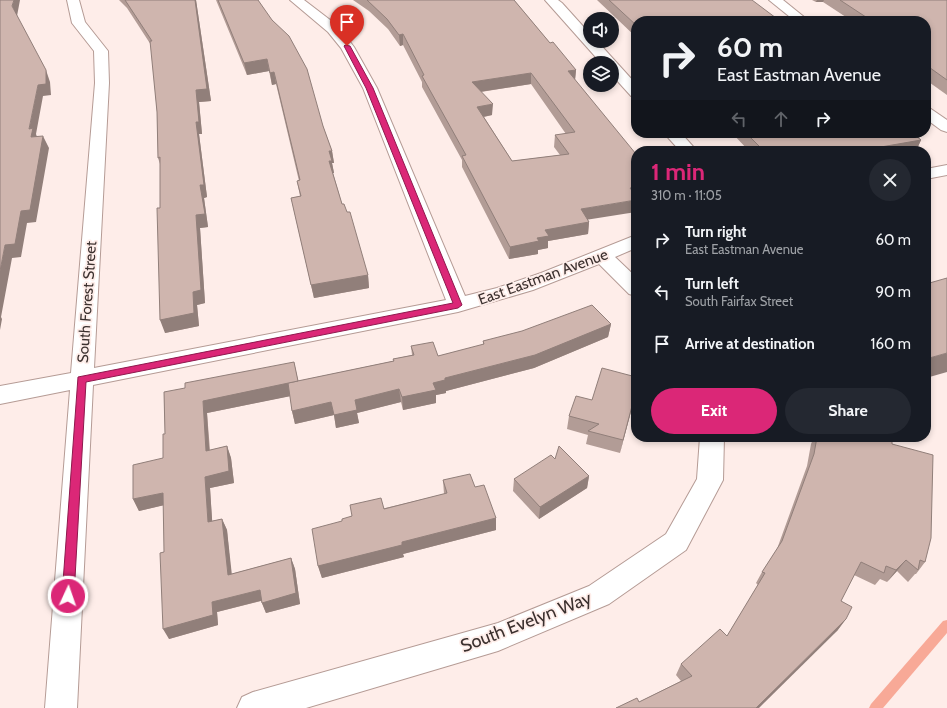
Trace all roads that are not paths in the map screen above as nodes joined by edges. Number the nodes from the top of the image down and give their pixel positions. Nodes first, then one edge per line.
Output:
1 (73, 0) edge
2 (296, 0) edge
3 (551, 0) edge
4 (775, 0) edge
5 (796, 16) edge
6 (604, 56) edge
7 (619, 74) edge
8 (631, 87) edge
9 (931, 116) edge
10 (947, 127) edge
11 (677, 138) edge
12 (684, 146) edge
13 (947, 170) edge
14 (931, 173) edge
15 (631, 243) edge
16 (602, 256) junction
17 (631, 284) edge
18 (458, 305) junction
19 (82, 379) junction
20 (0, 395) edge
21 (712, 442) edge
22 (61, 708) edge
23 (253, 708) edge

1 - 19 street, South Forest Street
2 - 18 street
3 - 6 street
4 - 5 street
7 - 8 street
9 - 10 street
11 - 12 street
13 - 14 street
15 - 16 street, East Eastman Avenue
16 - 17 street
16 - 18 street, East Eastman Avenue
18 - 19 street, East Eastman Avenue
19 - 20 street, East Eastman Avenue
19 - 22 street, South Forest Street
21 - 23 street, South Evelyn Way

